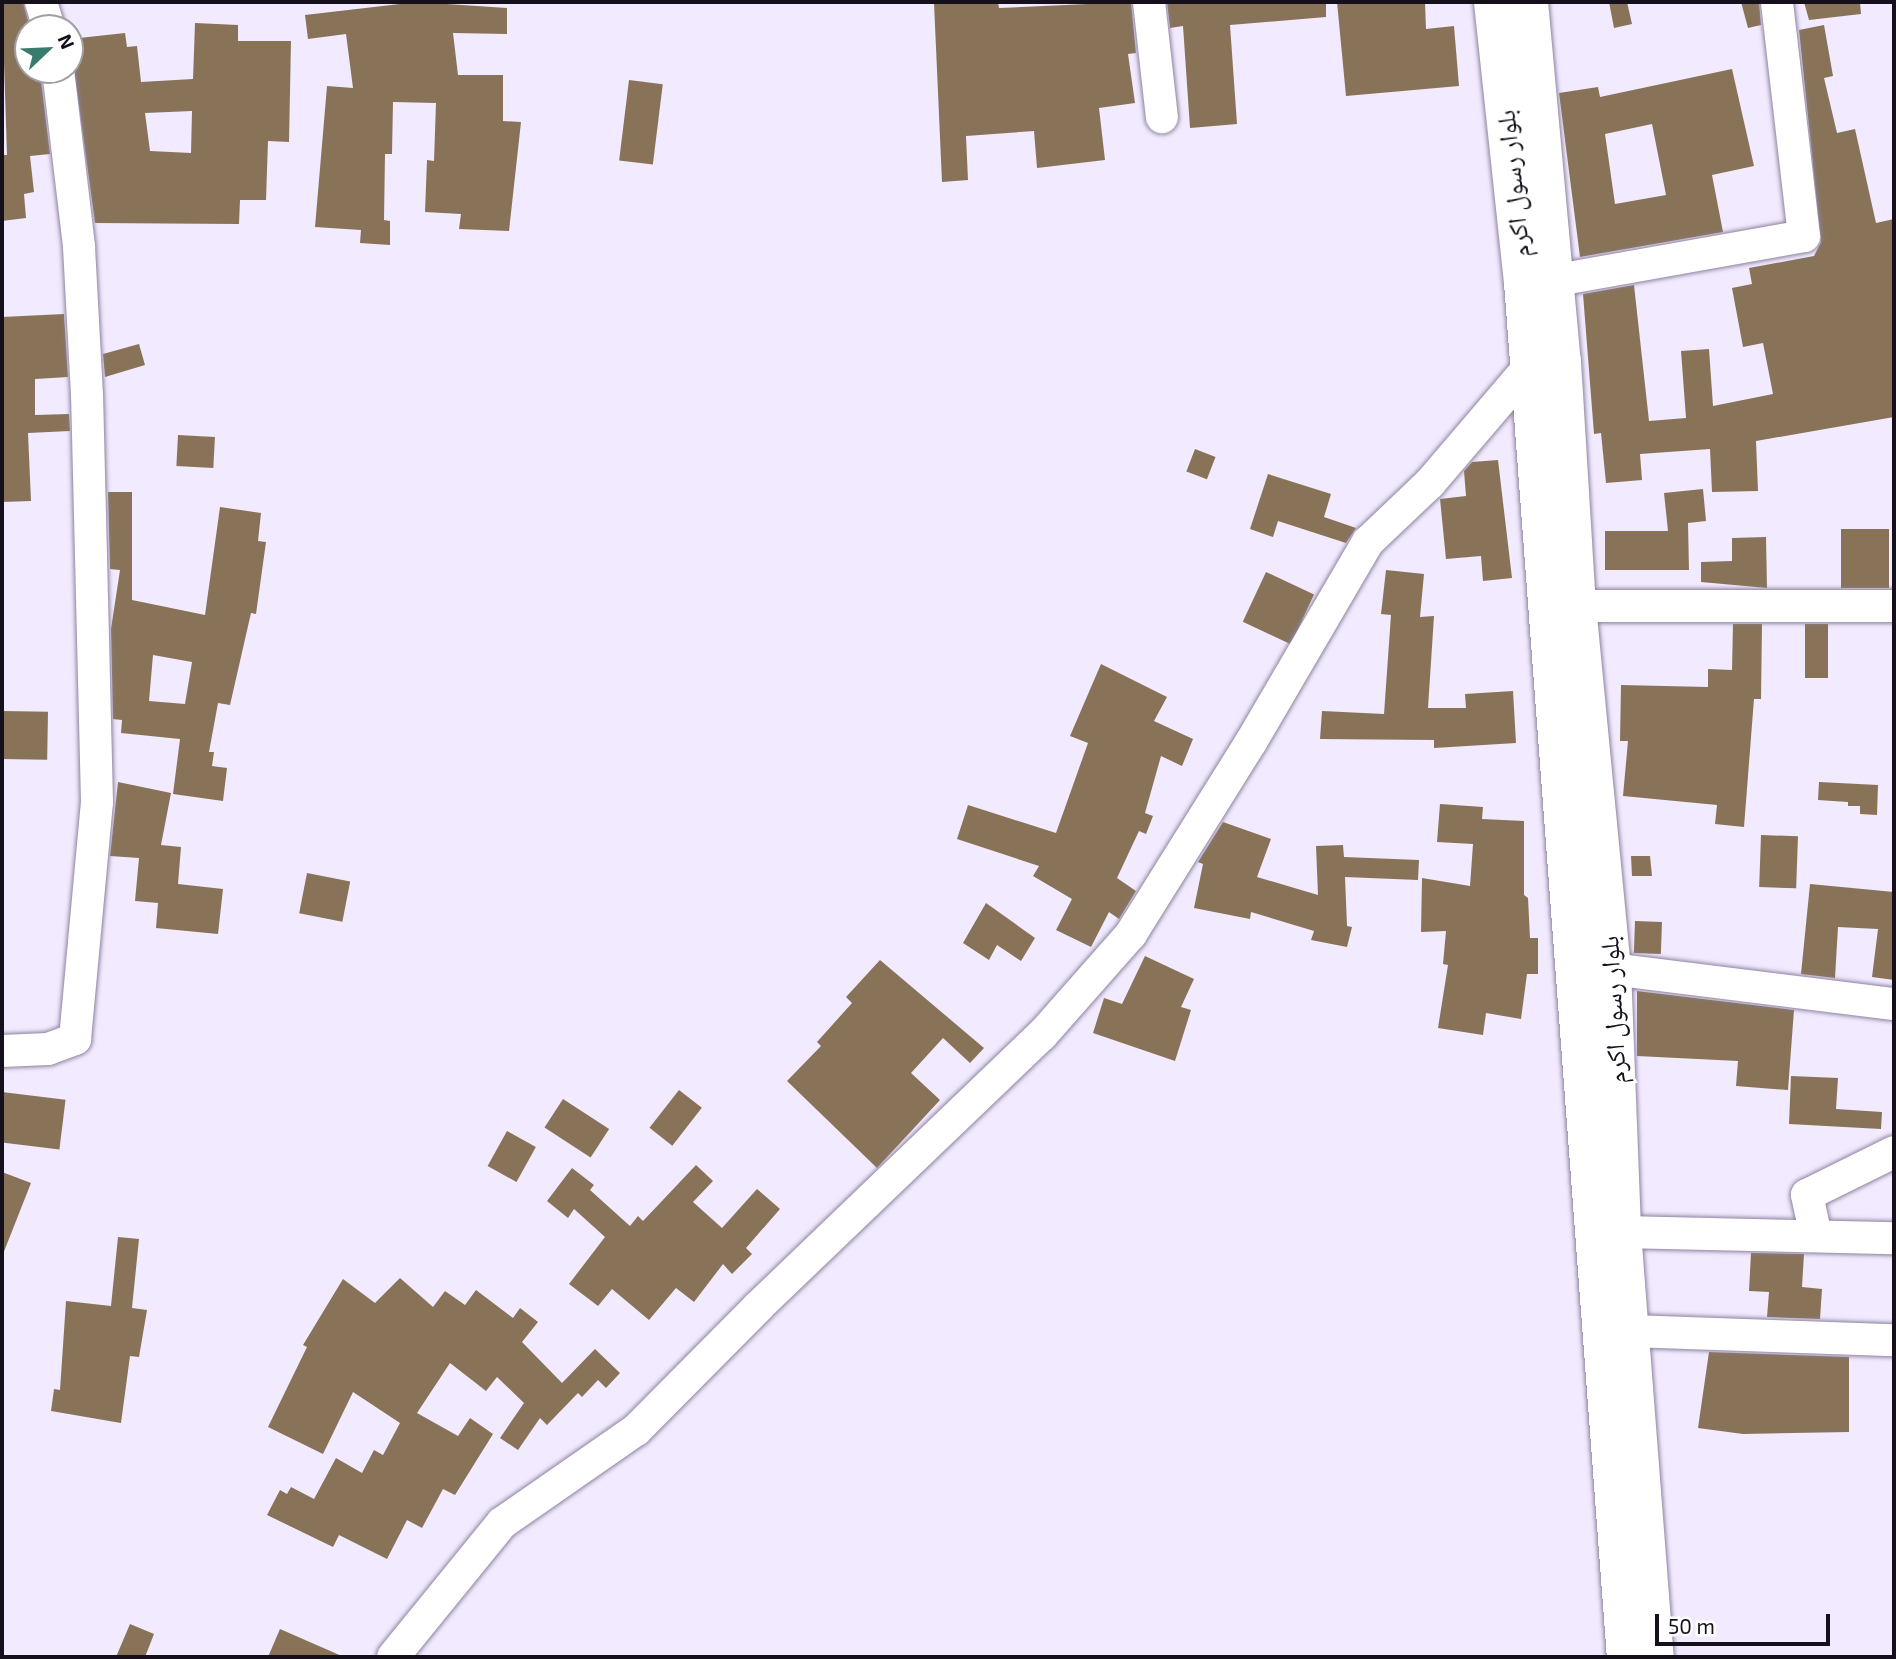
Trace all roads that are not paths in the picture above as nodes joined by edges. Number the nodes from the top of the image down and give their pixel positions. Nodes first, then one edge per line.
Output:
1 (1149, 2) edge
2 (1493, 2) edge
3 (1529, 2) edge
4 (1777, 2) edge
5 (60, 84) edge
6 (1162, 117) dead end
7 (1552, 281) junction
8 (1545, 364) junction
9 (1577, 606) junction
10 (1894, 606) edge
11 (1612, 969) junction
12 (1894, 1004) edge
13 (2, 1051) edge
14 (1894, 1152) edge
15 (1622, 1232) junction
16 (1816, 1236) junction
17 (1894, 1238) edge
18 (1632, 1331) junction
19 (1894, 1340) edge
20 (393, 1657) edge
21 (1626, 1657) edge
22 (1655, 1657) edge

1 - 6 street
2 - 8 main road, بلوار رسول اکرم
3 - 7 main road, بلوار رسول اکرم
4 - 7 street
5 - 13 street
7 - 8 main road, بلوار رسول اکرم
8 - 9 main road, بلوار رسول اکرم
8 - 20 street
8 - 21 main road, بلوار رسول اکرم
9 - 10 street
9 - 11 main road, بلوار رسول اکرم
11 - 12 street
11 - 15 main road, بلوار رسول اکرم
14 - 16 street
15 - 16 street
15 - 18 main road, بلوار رسول اکرم
16 - 17 street
18 - 19 street
18 - 22 main road, بلوار رسول اکرم

